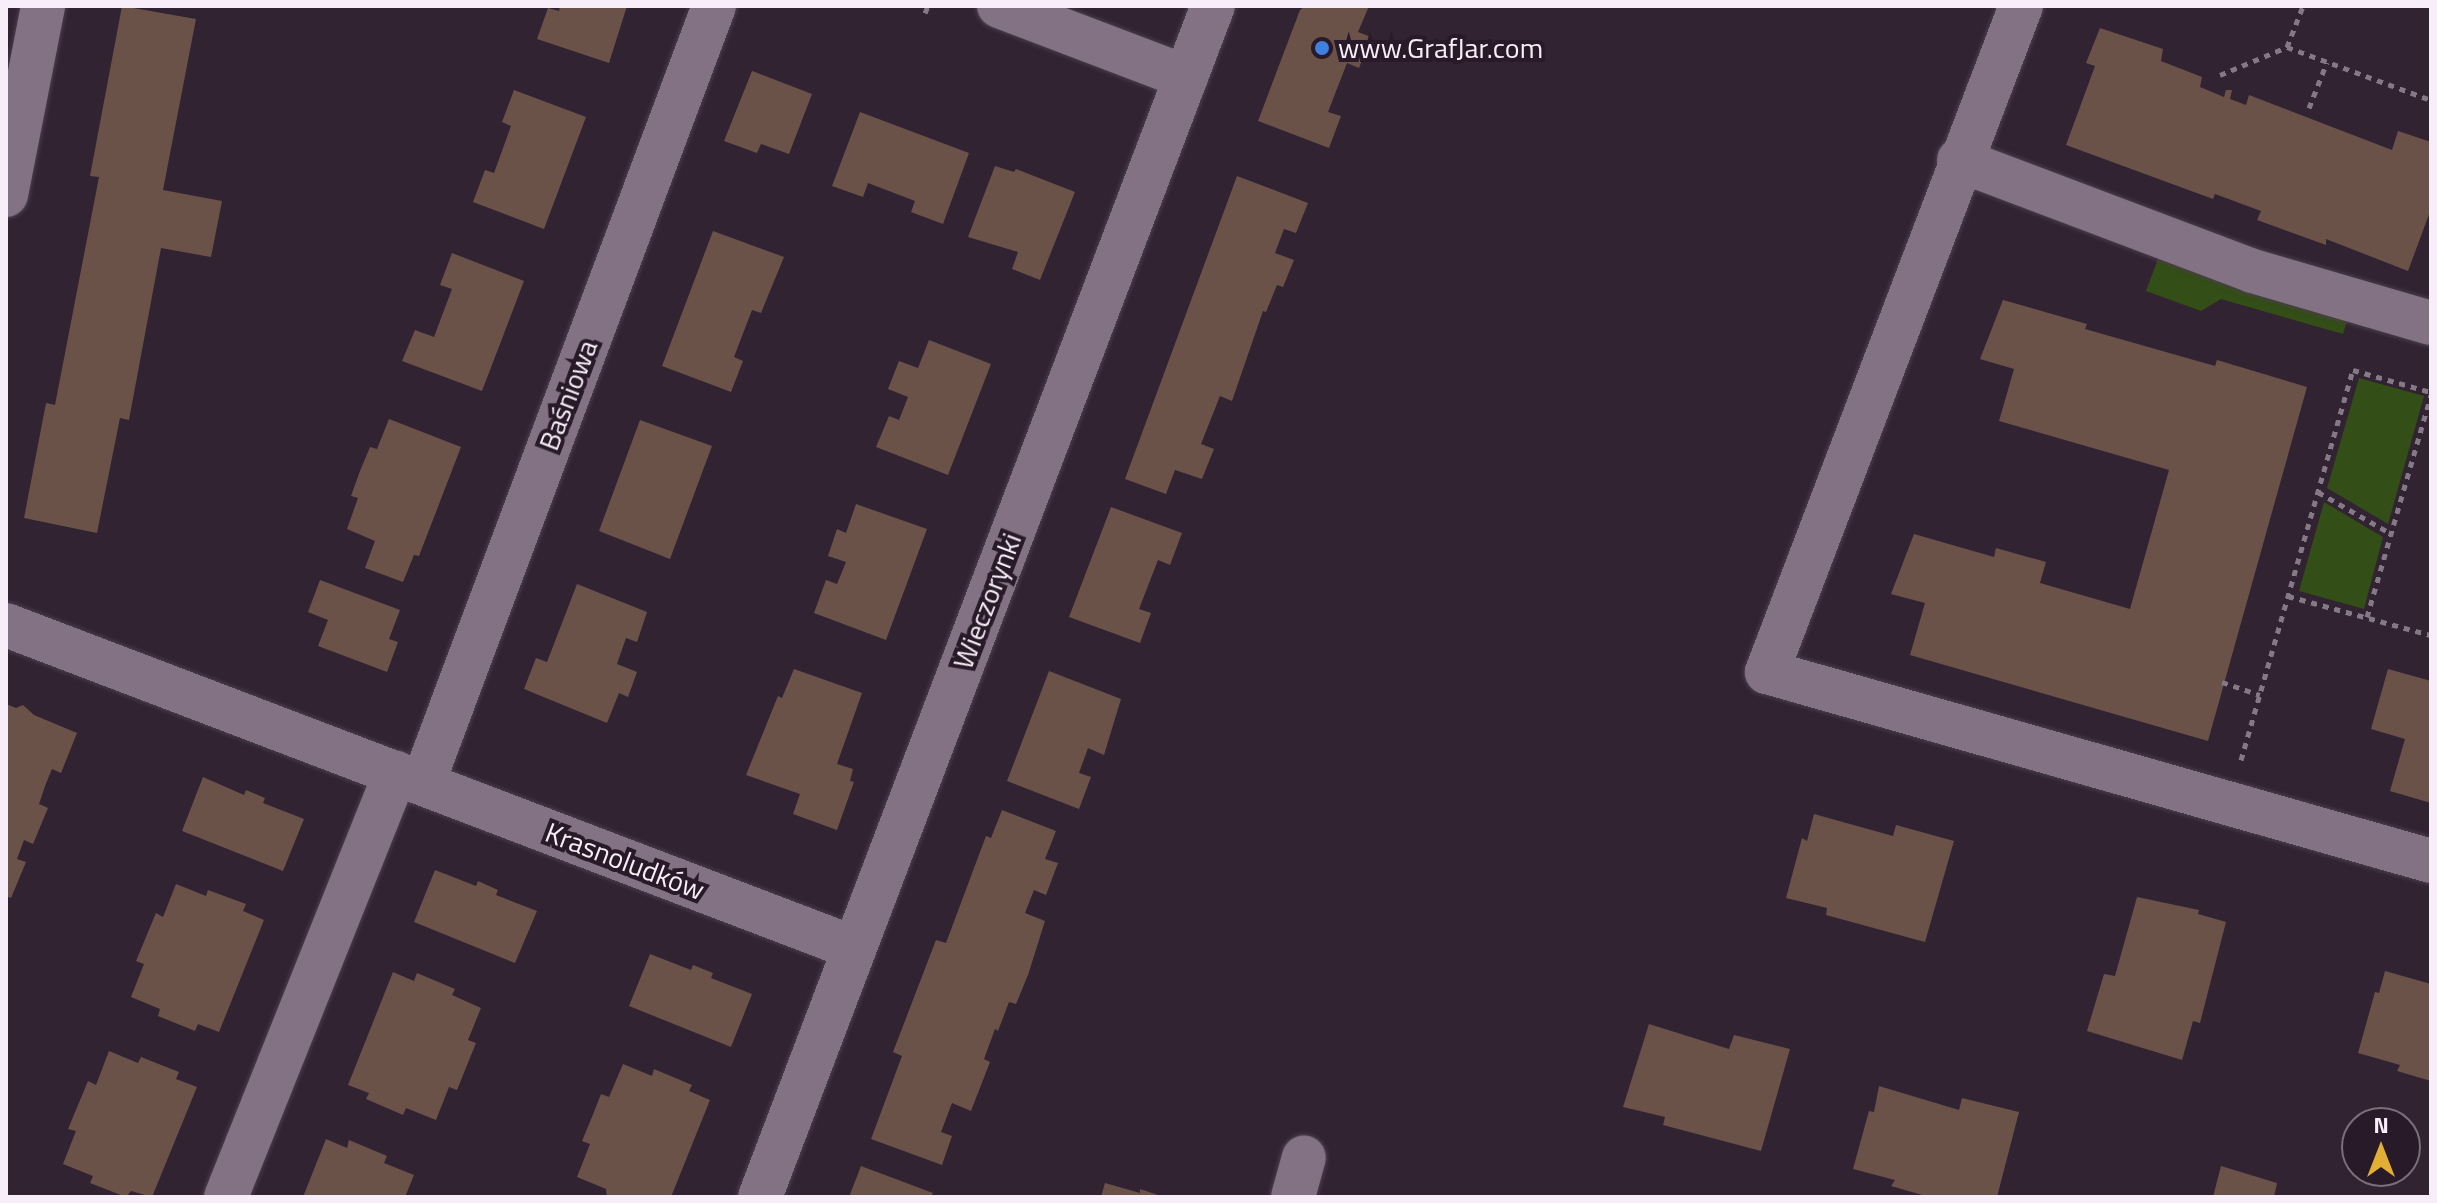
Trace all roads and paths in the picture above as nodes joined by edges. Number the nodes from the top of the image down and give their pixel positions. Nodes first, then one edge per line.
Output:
1 (43, 6) edge
2 (714, 6) edge
3 (999, 6) edge
4 (1213, 6) edge
5 (2021, 6) edge
6 (2303, 6) edge
7 (2287, 47) junction
8 (2327, 62) junction
9 (2220, 75) dead end
10 (1186, 77) junction
11 (2431, 100) edge
12 (2309, 108) dead end
13 (1959, 160) junction
14 (6, 195) edge
15 (2431, 323) edge
16 (2431, 394) edge
17 (2317, 492) junction
18 (2390, 533) junction
19 (2288, 596) junction
20 (2367, 617) junction
21 (6, 625) edge
22 (2431, 635) edge
23 (2222, 682) dead end
24 (2260, 695) junction
25 (410, 778) junction
26 (2228, 803) junction
27 (2431, 861) edge
28 (854, 948) junction
29 (226, 1197) edge
30 (760, 1197) edge

1 - 14 street
2 - 25 street, Baśniowa
3 - 10 street
4 - 10 street, Wieczorynki
5 - 13 street
6 - 7 path
7 - 8 path
7 - 9 path
8 - 11 path
8 - 12 path
10 - 28 street, Wieczorynki
13 - 15 street
13 - 26 street
16 - 17 path
16 - 18 path
17 - 18 path
17 - 19 path
18 - 20 path
19 - 20 path
19 - 24 path
20 - 22 path
21 - 25 street, Krasnoludków
23 - 24 path
24 - 26 path
25 - 28 street, Krasnoludków
25 - 29 street
26 - 27 street
28 - 30 street, Wieczorynki

